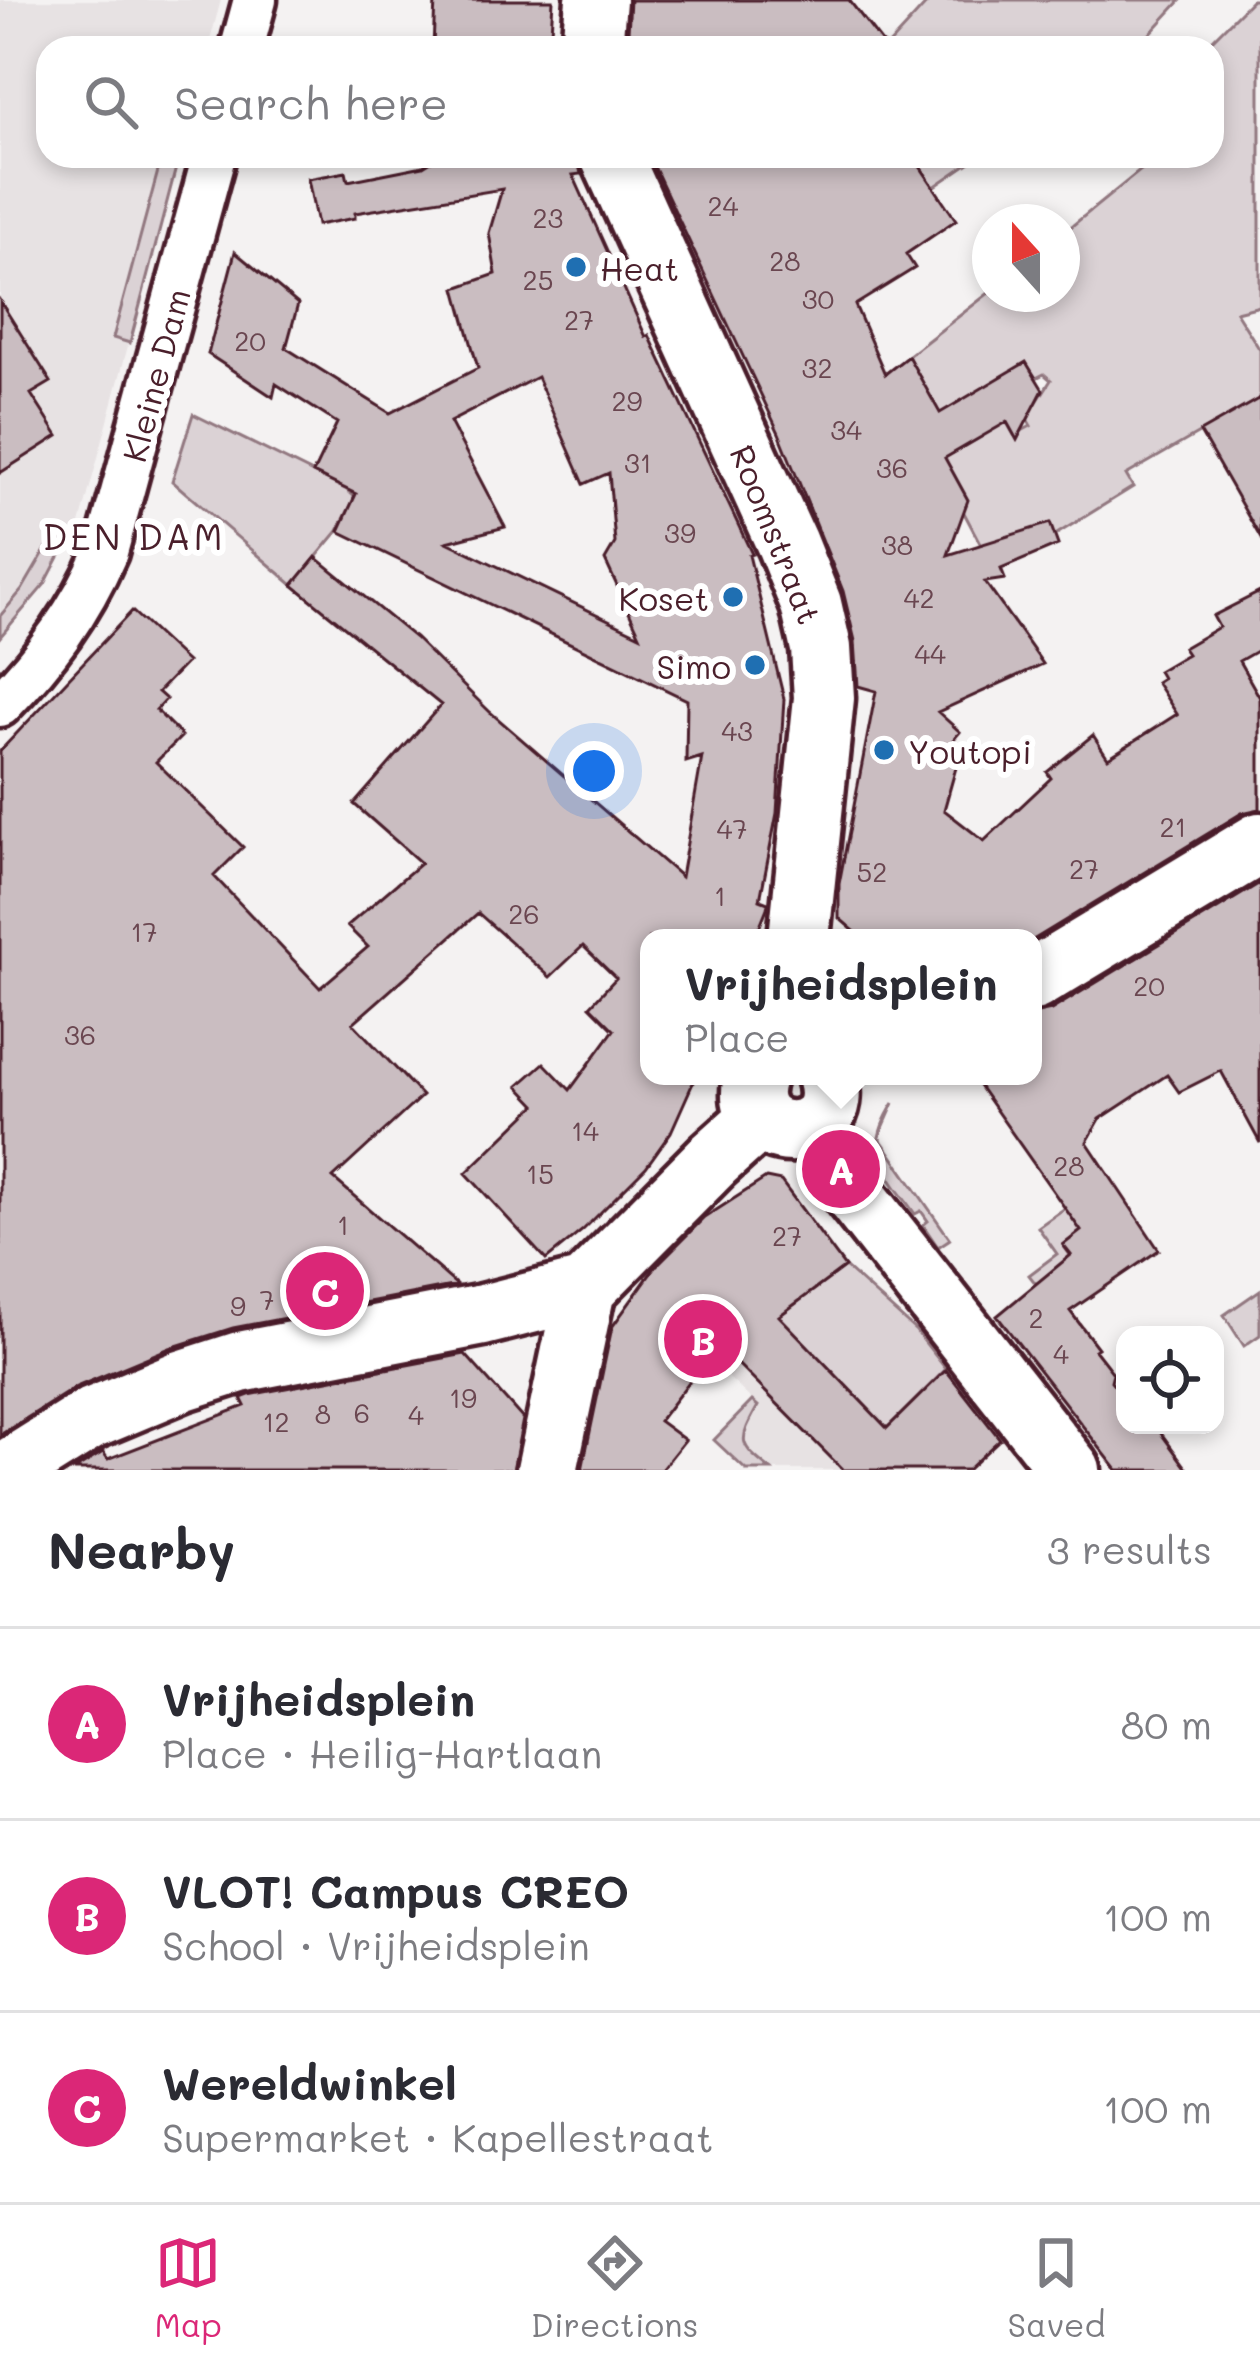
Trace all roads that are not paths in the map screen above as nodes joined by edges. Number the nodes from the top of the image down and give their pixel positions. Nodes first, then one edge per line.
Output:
1 (255, 0) edge
2 (596, 0) edge
3 (245, 36) edge
4 (593, 36) edge
5 (211, 168) edge
6 (616, 168) edge
7 (0, 705) edge
8 (1260, 843) edge
9 (808, 929) edge
10 (1042, 975) edge
11 (804, 1092) edge
12 (585, 1289) junction
13 (9, 1470) edge
14 (548, 1470) edge
15 (1070, 1470) edge

1 - 3 street
2 - 4 street
5 - 7 street, Kleine Dam
6 - 9 street, Roomstraat
8 - 10 street
11 - 12 street
11 - 15 street
12 - 13 street
12 - 14 street

